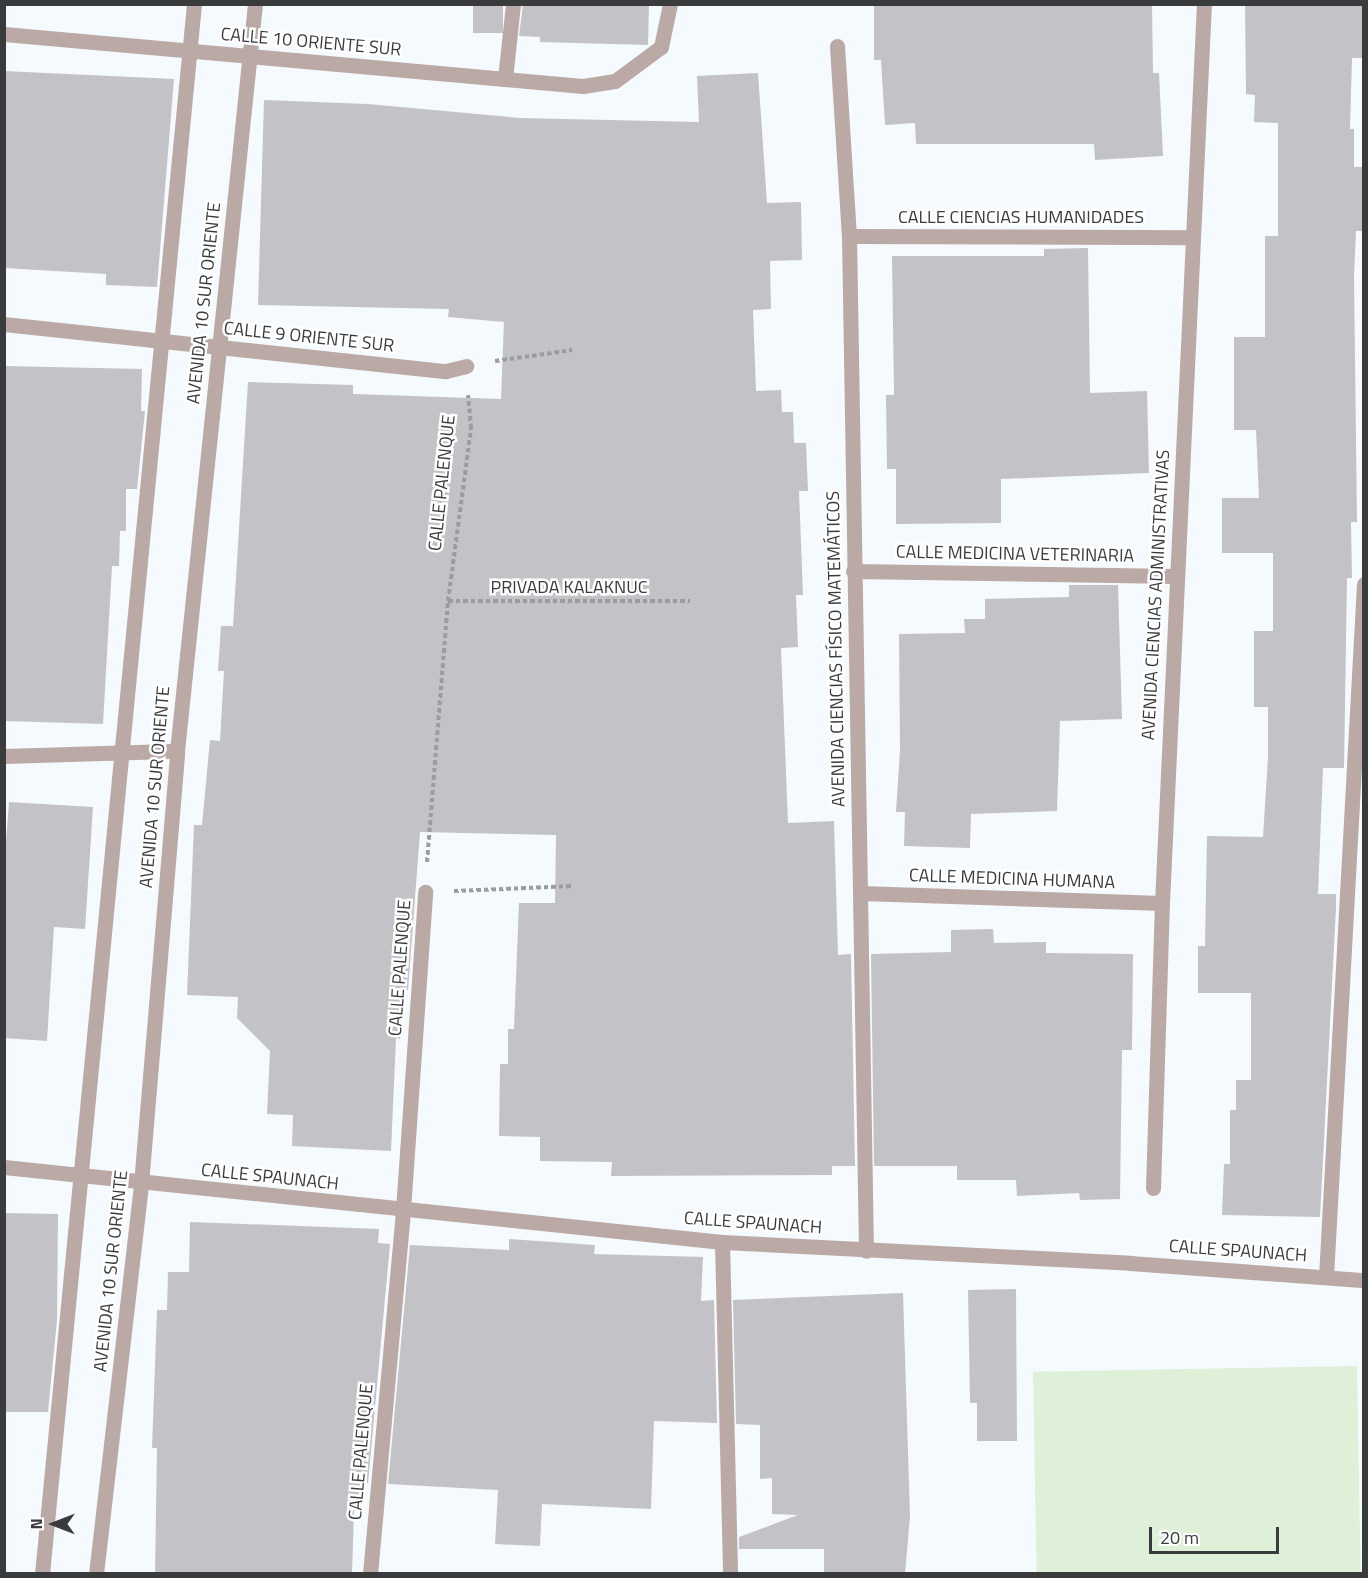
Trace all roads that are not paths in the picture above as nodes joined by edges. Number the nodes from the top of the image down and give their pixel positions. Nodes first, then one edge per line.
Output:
1 (194, 4) edge
2 (255, 4) edge
3 (513, 4) edge
4 (670, 4) edge
5 (1204, 4) edge
6 (4, 34) edge
7 (837, 46) dead end
8 (189, 52) junction
9 (250, 54) junction
10 (506, 80) junction
11 (849, 236) junction
12 (1193, 237) junction
13 (4, 324) edge
14 (163, 340) junction
15 (218, 348) junction
16 (466, 366) road end
17 (853, 571) junction
18 (1176, 576) junction
19 (1364, 584) edge
20 (119, 752) junction
21 (177, 752) junction
22 (4, 756) edge
23 (425, 892) road end
24 (861, 893) junction
25 (1162, 903) junction
26 (4, 1167) edge
27 (84, 1177) junction
28 (141, 1184) junction
29 (1153, 1188) dead end
30 (402, 1210) junction
31 (722, 1242) junction
32 (867, 1251) junction
33 (1326, 1277) junction
34 (1364, 1280) edge
35 (42, 1574) edge
36 (96, 1574) edge
37 (370, 1574) edge
38 (730, 1574) edge

1 - 8 street, AVENIDA 10 SUR ORIENTE
2 - 9 street, AVENIDA 10 SUR ORIENTE
3 - 10 street
4 - 10 street, CALLE 10 ORIENTE SUR
5 - 12 street, AVENIDA CIENCIAS ADMINISTRATIVAS
6 - 8 street, CALLE 10 ORIENTE SUR
7 - 11 street, AVENIDA CIENCIAS FÍSICO MATEMÁTICOS
8 - 9 street, CALLE 10 ORIENTE SUR
8 - 14 street, AVENIDA 10 SUR ORIENTE
9 - 10 street, CALLE 10 ORIENTE SUR
9 - 15 street, AVENIDA 10 SUR ORIENTE
11 - 12 street, CALLE CIENCIAS HUMANIDADES
11 - 17 street, AVENIDA CIENCIAS FÍSICO MATEMÁTICOS
12 - 18 street, AVENIDA CIENCIAS ADMINISTRATIVAS
13 - 14 street, CALLE 9 ORIENTE SUR
14 - 15 street, CALLE 9 ORIENTE SUR
14 - 20 street, AVENIDA 10 SUR ORIENTE
15 - 16 street, CALLE 9 ORIENTE SUR
15 - 21 street, AVENIDA 10 SUR ORIENTE
17 - 18 street, CALLE MEDICINA VETERINARIA
17 - 24 street, AVENIDA CIENCIAS FÍSICO MATEMÁTICOS
18 - 25 street, AVENIDA CIENCIAS ADMINISTRATIVAS
19 - 33 street
20 - 21 street
20 - 22 street
20 - 27 street, AVENIDA 10 SUR ORIENTE
21 - 28 street, AVENIDA 10 SUR ORIENTE
23 - 30 street, CALLE PALENQUE
24 - 25 street, CALLE MEDICINA HUMANA
24 - 32 street, AVENIDA CIENCIAS FÍSICO MATEMÁTICOS
25 - 29 street, AVENIDA CIENCIAS ADMINISTRATIVAS
26 - 27 street, CALLE SPAUNACH
27 - 28 street, CALLE SPAUNACH
27 - 35 street, AVENIDA 10 SUR ORIENTE
28 - 30 street, CALLE SPAUNACH
28 - 36 street, AVENIDA 10 SUR ORIENTE
30 - 31 street, CALLE SPAUNACH
30 - 37 street, CALLE PALENQUE
31 - 32 street, CALLE SPAUNACH
31 - 38 street
32 - 33 street, CALLE SPAUNACH
33 - 34 street, CALLE SPAUNACH

